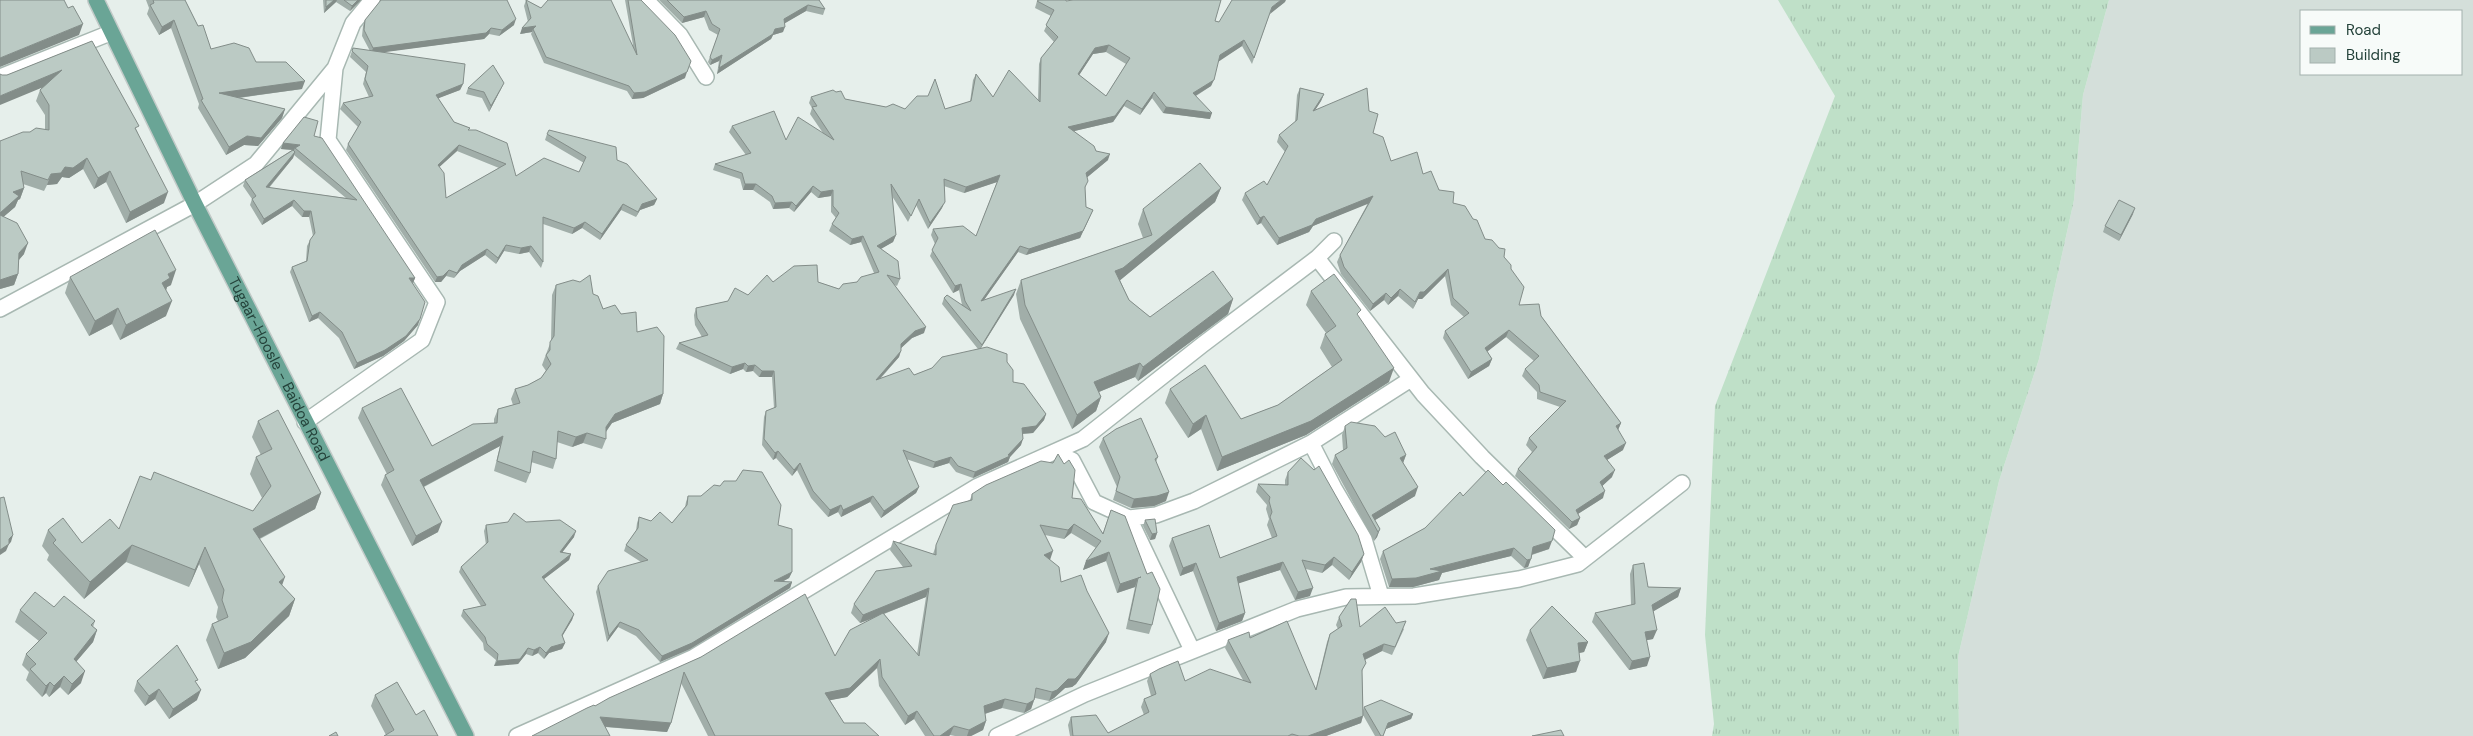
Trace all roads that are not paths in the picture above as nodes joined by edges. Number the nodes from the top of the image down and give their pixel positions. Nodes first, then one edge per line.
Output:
1 (96, 0) edge
2 (372, 0) edge
3 (646, 0) edge
4 (110, 33) junction
5 (335, 68) junction
6 (0, 77) edge
7 (706, 77) dead end
8 (195, 204) junction
9 (1334, 241) dead end
10 (1317, 258) junction
11 (0, 309) edge
12 (1411, 379) junction
13 (305, 422) junction
14 (1311, 443) junction
15 (1054, 452) junction
16 (1682, 483) dead end
17 (1130, 518) junction
18 (1585, 558) junction
19 (1381, 596) junction
20 (1192, 650) junction
21 (466, 736) edge
22 (517, 736) edge
23 (997, 736) edge

1 - 4 main road, Tugaar-Hoosle - Baidoa Road
2 - 5 street
3 - 7 street
4 - 6 street
4 - 8 main road, Tugaar-Hoosle - Baidoa Road
5 - 8 street
5 - 13 street
8 - 11 street
8 - 13 main road, Tugaar-Hoosle - Baidoa Road
9 - 10 street
10 - 12 street
10 - 15 street
12 - 14 street
12 - 18 street
13 - 21 main road, Tugaar-Hoosle - Baidoa Road
14 - 17 street
14 - 19 street
15 - 17 street
15 - 22 street
16 - 18 street
17 - 20 street
18 - 19 street
19 - 20 street
20 - 23 street

